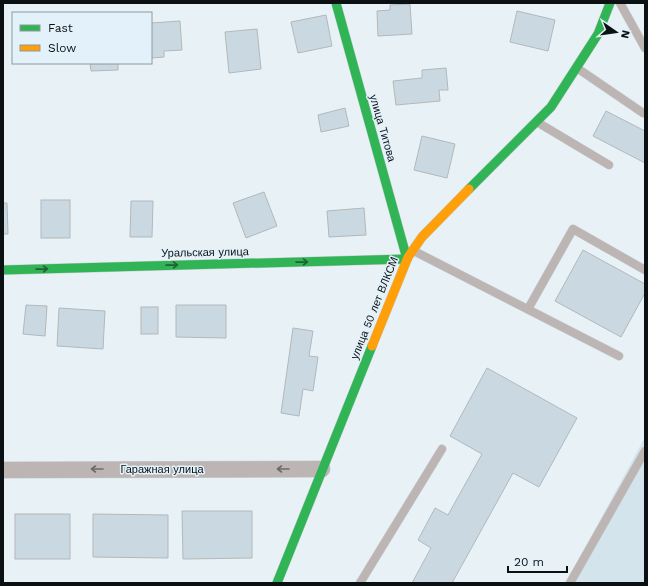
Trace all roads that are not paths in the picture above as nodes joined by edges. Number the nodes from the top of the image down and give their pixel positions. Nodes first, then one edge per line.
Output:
1 (336, 3) edge
2 (610, 3) edge
3 (620, 3) edge
4 (645, 48) edge
5 (577, 67) junction
6 (643, 113) dead end
7 (536, 122) junction
8 (609, 165) dead end
9 (413, 250) junction
10 (407, 259) junction
11 (3, 270) edge
12 (645, 270) edge
13 (528, 310) junction
14 (620, 356) dead end
15 (442, 449) dead end
16 (645, 451) edge
17 (322, 469) junction
18 (3, 470) edge
19 (278, 583) edge
20 (360, 583) edge
21 (570, 583) edge

1 - 10 street, улица Титова
2 - 5 street, улица 50 лет ВЛКСМ
3 - 4 lane
5 - 6 lane
5 - 7 street, улица 50 лет ВЛКСМ
7 - 8 lane
7 - 9 street, улица 50 лет ВЛКСМ
9 - 10 street, улица 50 лет ВЛКСМ
9 - 13 lane
11 -> 10 street, Уральская улица
10 - 17 street, улица 50 лет ВЛКСМ
12 - 13 lane
13 - 14 lane
15 - 20 lane
16 - 21 lane
17 -> 18 street, Гаражная улица
17 - 19 street, улица 50 лет ВЛКСМ

